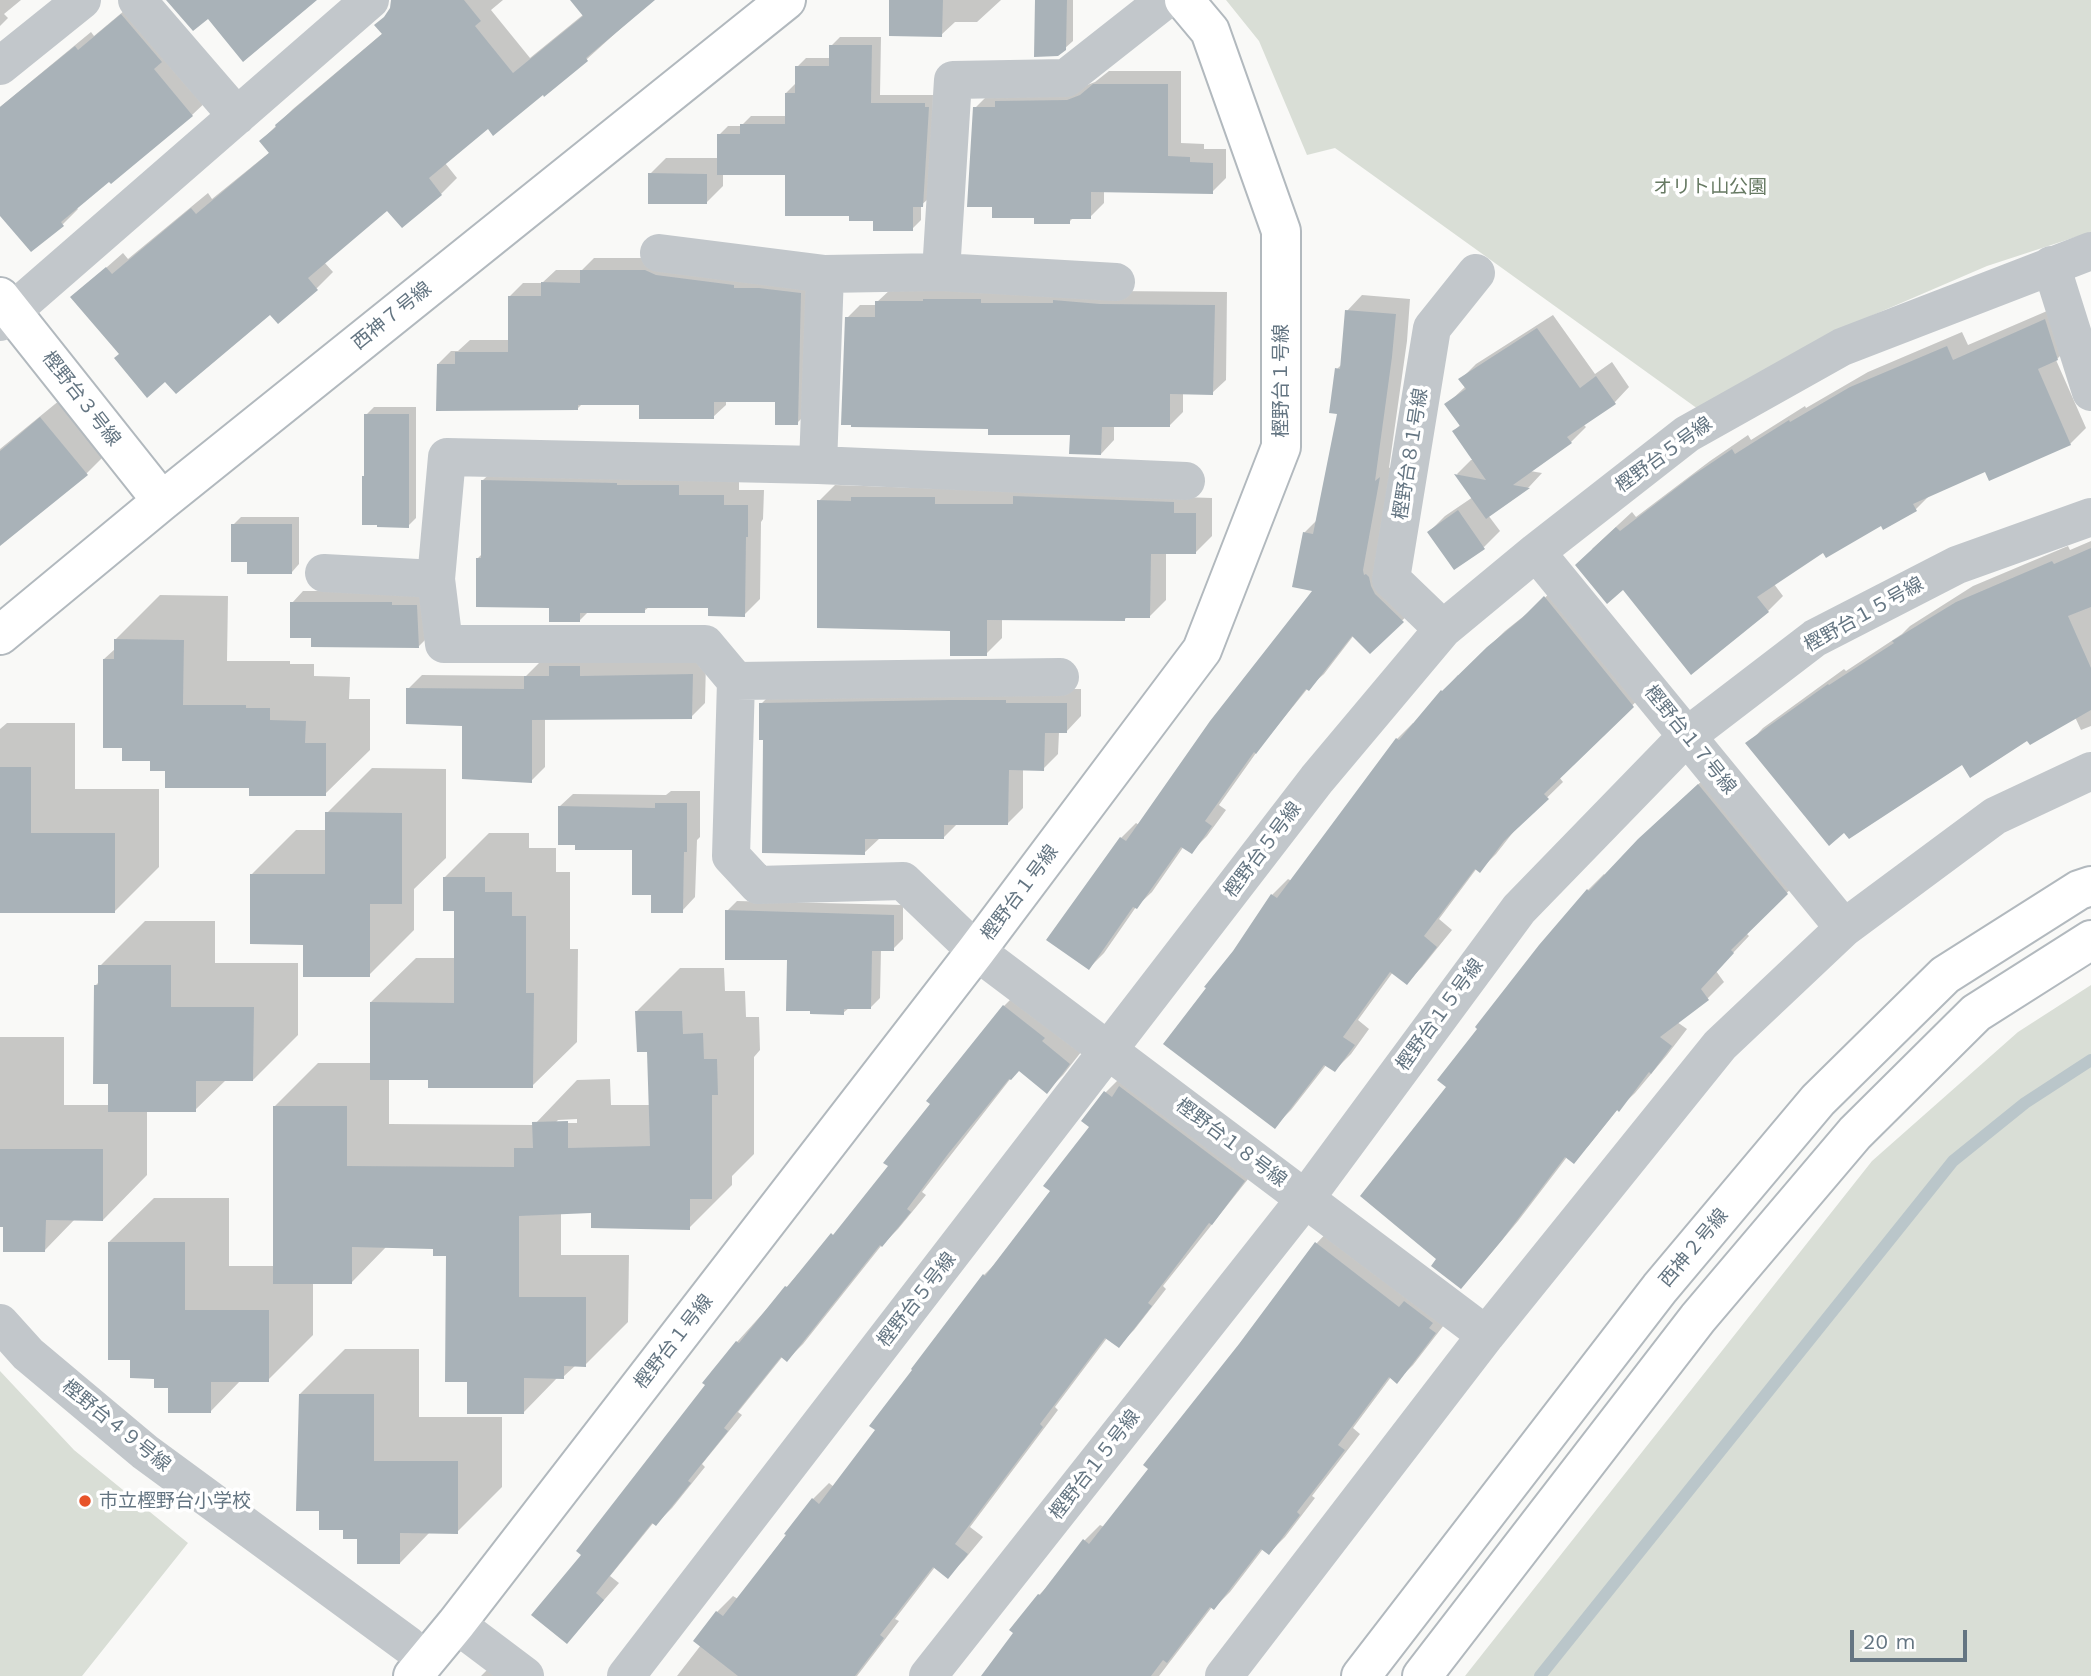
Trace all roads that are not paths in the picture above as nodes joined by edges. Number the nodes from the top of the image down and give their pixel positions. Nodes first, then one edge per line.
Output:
1 (82, 0) edge
2 (137, 0) edge
3 (370, 0) edge
4 (786, 0) edge
5 (1165, 0) edge
6 (1184, 0) edge
7 (0, 66) edge
8 (237, 116) junction
9 (2091, 251) edge
10 (659, 253) dead end
11 (2051, 265) junction
12 (941, 272) junction
13 (1476, 273) dead end
14 (825, 274) junction
15 (1116, 282) dead end
16 (4, 310) edge
17 (2091, 392) edge
18 (818, 465) junction
19 (1186, 481) dead end
20 (162, 501) junction
21 (2091, 517) edge
22 (1536, 552) junction
23 (324, 573) dead end
24 (436, 579) junction
25 (1443, 629) junction
26 (0, 635) edge
27 (1060, 677) dead end
28 (736, 681) junction
29 (1687, 736) junction
30 (2091, 771) edge
31 (2091, 886) edge
32 (1844, 928) junction
33 (2091, 940) edge
34 (976, 951) junction
35 (1109, 1051) junction
36 (1305, 1199) junction
37 (0, 1323) edge
38 (1486, 1335) junction
39 (456, 1624) junction
40 (410, 1660) edge
41 (525, 1676) edge
42 (626, 1676) edge
43 (928, 1676) edge
44 (1224, 1676) edge
45 (1361, 1676) edge
46 (1422, 1676) edge

1 - 7 street
2 - 8 street
3 - 8 street
4 - 20 street, 西神７号線
5 - 12 street
6 - 34 street, 樫野台１号線
8 - 16 street
9 - 11 street, 樫野台５号線
10 - 14 street
11 - 17 street
11 - 22 street, 樫野台５号線
12 - 14 street
12 - 15 street
13 - 25 street, 樫野台８１号線
14 - 18 street
16 - 20 street, 樫野台３号線
18 - 19 street
18 - 24 street
20 - 26 street, 西神７号線
21 - 29 street, 樫野台１５号線
22 - 25 street, 樫野台５号線
22 - 29 street, 樫野台１７号線
23 - 24 street
24 - 28 street
25 - 35 street, 樫野台５号線
27 - 28 street
28 - 34 street, 樫野台１８号線
29 - 32 street, 樫野台１７号線
29 - 36 street, 樫野台１５号線
30 - 32 street
31 - 45 street, 西神２号線
32 - 38 street
33 - 46 street
34 - 35 street, 樫野台１８号線
34 - 39 street, 樫野台１号線
35 - 36 street, 樫野台１８号線
35 - 42 street, 樫野台５号線
36 - 38 street, 樫野台１８号線
36 - 43 street, 樫野台１５号線
37 - 40 street, 樫野台４９号線
38 - 44 street
39 - 40 street, 樫野台１号線
39 - 41 street

